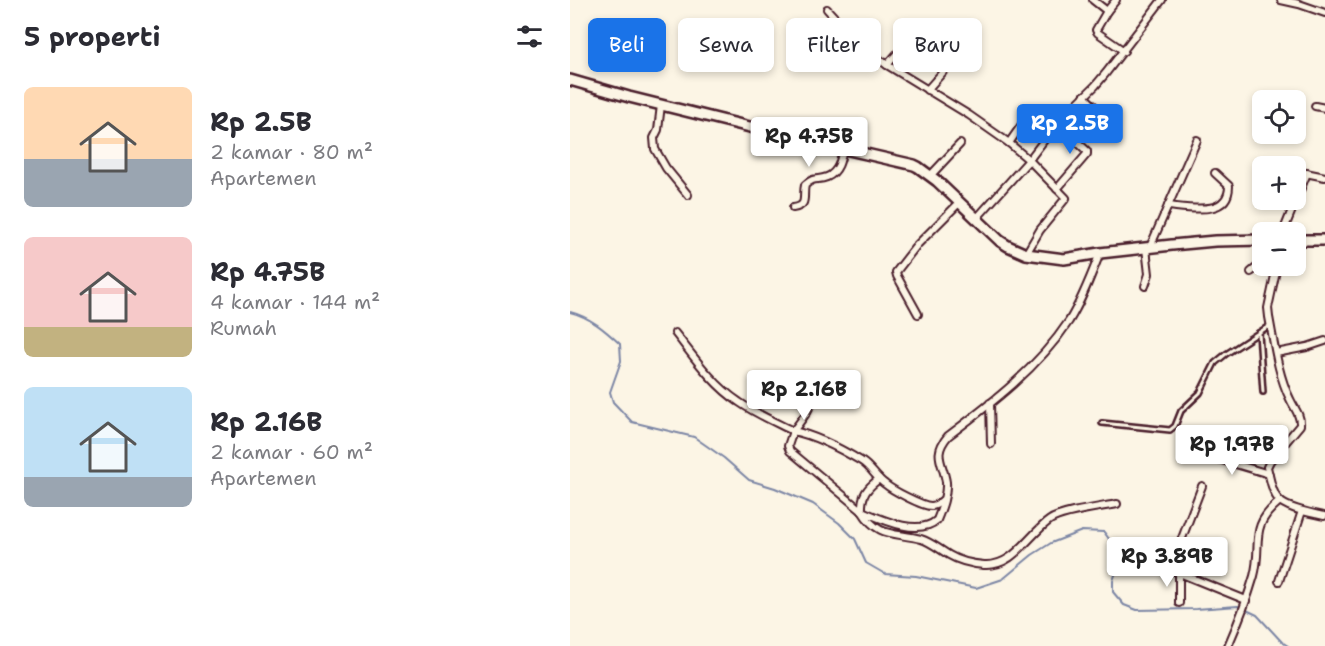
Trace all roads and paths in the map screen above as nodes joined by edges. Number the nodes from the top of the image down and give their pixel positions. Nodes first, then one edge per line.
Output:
1 (1093, 0) edge
2 (1116, 0) edge
3 (1162, 0) edge
4 (1281, 0) edge
5 (1294, 1) edge
6 (827, 9) dead end
7 (1107, 11) junction
8 (1325, 14) edge
9 (1124, 51) junction
10 (893, 58) edge
11 (887, 65) junction
12 (943, 72) edge
13 (570, 80) edge
14 (927, 90) junction
15 (1084, 96) junction
16 (661, 105) junction
17 (1315, 106) dead end
18 (1325, 108) edge
19 (1028, 116) dead end
20 (1109, 121) dead end
21 (1057, 123) junction
22 (1197, 140) dead end
23 (1009, 143) junction
24 (960, 144) dead end
25 (843, 148) junction
26 (1029, 160) junction
27 (1215, 173) dead end
28 (1307, 173) joint
29 (930, 176) junction
30 (1325, 177) edge
31 (1057, 189) junction
32 (688, 195) dead end
33 (960, 202) junction
34 (1168, 206) junction
35 (793, 208) dead end
36 (976, 219) junction
37 (1287, 222) edge
38 (1252, 240) edge
39 (1306, 240) edge
40 (1325, 240) edge
41 (1148, 247) junction
42 (1100, 253) junction
43 (1026, 254) junction
44 (1275, 276) edge
45 (1145, 286) dead end
46 (918, 314) dead end
47 (1270, 326) junction
48 (675, 333) dead end
49 (1259, 333) junction
50 (1325, 341) edge
51 (1276, 352) junction
52 (815, 388) dead end
53 (1263, 392) dead end
54 (990, 403) junction
55 (1102, 423) dead end
56 (793, 431) junction
57 (991, 444) dead end
58 (1202, 454) dead end
59 (1269, 474) junction
60 (879, 479) junction
61 (1202, 486) dead end
62 (944, 500) junction
63 (1280, 501) junction
64 (1117, 504) dead end
65 (1302, 510) junction
66 (862, 511) junction
67 (1324, 516) edge
68 (1179, 573) junction
69 (1279, 581) dead end
70 (1245, 602) junction
71 (1179, 603) dead end
72 (1228, 646) edge

1 - 7 street
2 - 7 street
3 - 9 street
4 - 5 street
5 - 8 street
6 - 11 street
7 - 9 street
9 - 15 street
10 - 11 street
11 - 14 street
12 - 14 street
13 - 16 street
14 - 23 street
15 - 20 street
15 - 21 street
16 - 25 street
16 - 32 street
17 - 18 street
19 - 23 street
21 - 26 street
21 - 31 street
22 - 34 street
23 - 26 street
24 - 29 street
25 - 29 street
25 - 35 street
26 - 31 street
26 - 36 street
27 - 34 street
28 - 30 street
28 - 37 street
29 - 33 street
31 - 43 street
33 - 36 street
33 - 46 street
34 - 41 street
36 - 43 street
38 - 41 street
39 - 40 street
41 - 42 street
41 - 45 street
42 - 43 street
42 - 54 street
44 - 47 street
47 - 49 lane
47 - 51 street
48 - 56 street
49 - 53 lane
49 - 55 lane
50 - 51 street
51 - 59 street
52 - 56 street
54 - 57 street
54 - 62 street
56 - 60 street
56 - 66 street
58 - 59 street
59 - 63 street
60 - 62 street
60 - 66 street
61 - 68 street
62 - 66 street
63 - 65 street
63 - 70 street
64 - 66 street
65 - 67 street
65 - 69 street
68 - 70 street
68 - 71 street
70 - 72 street

